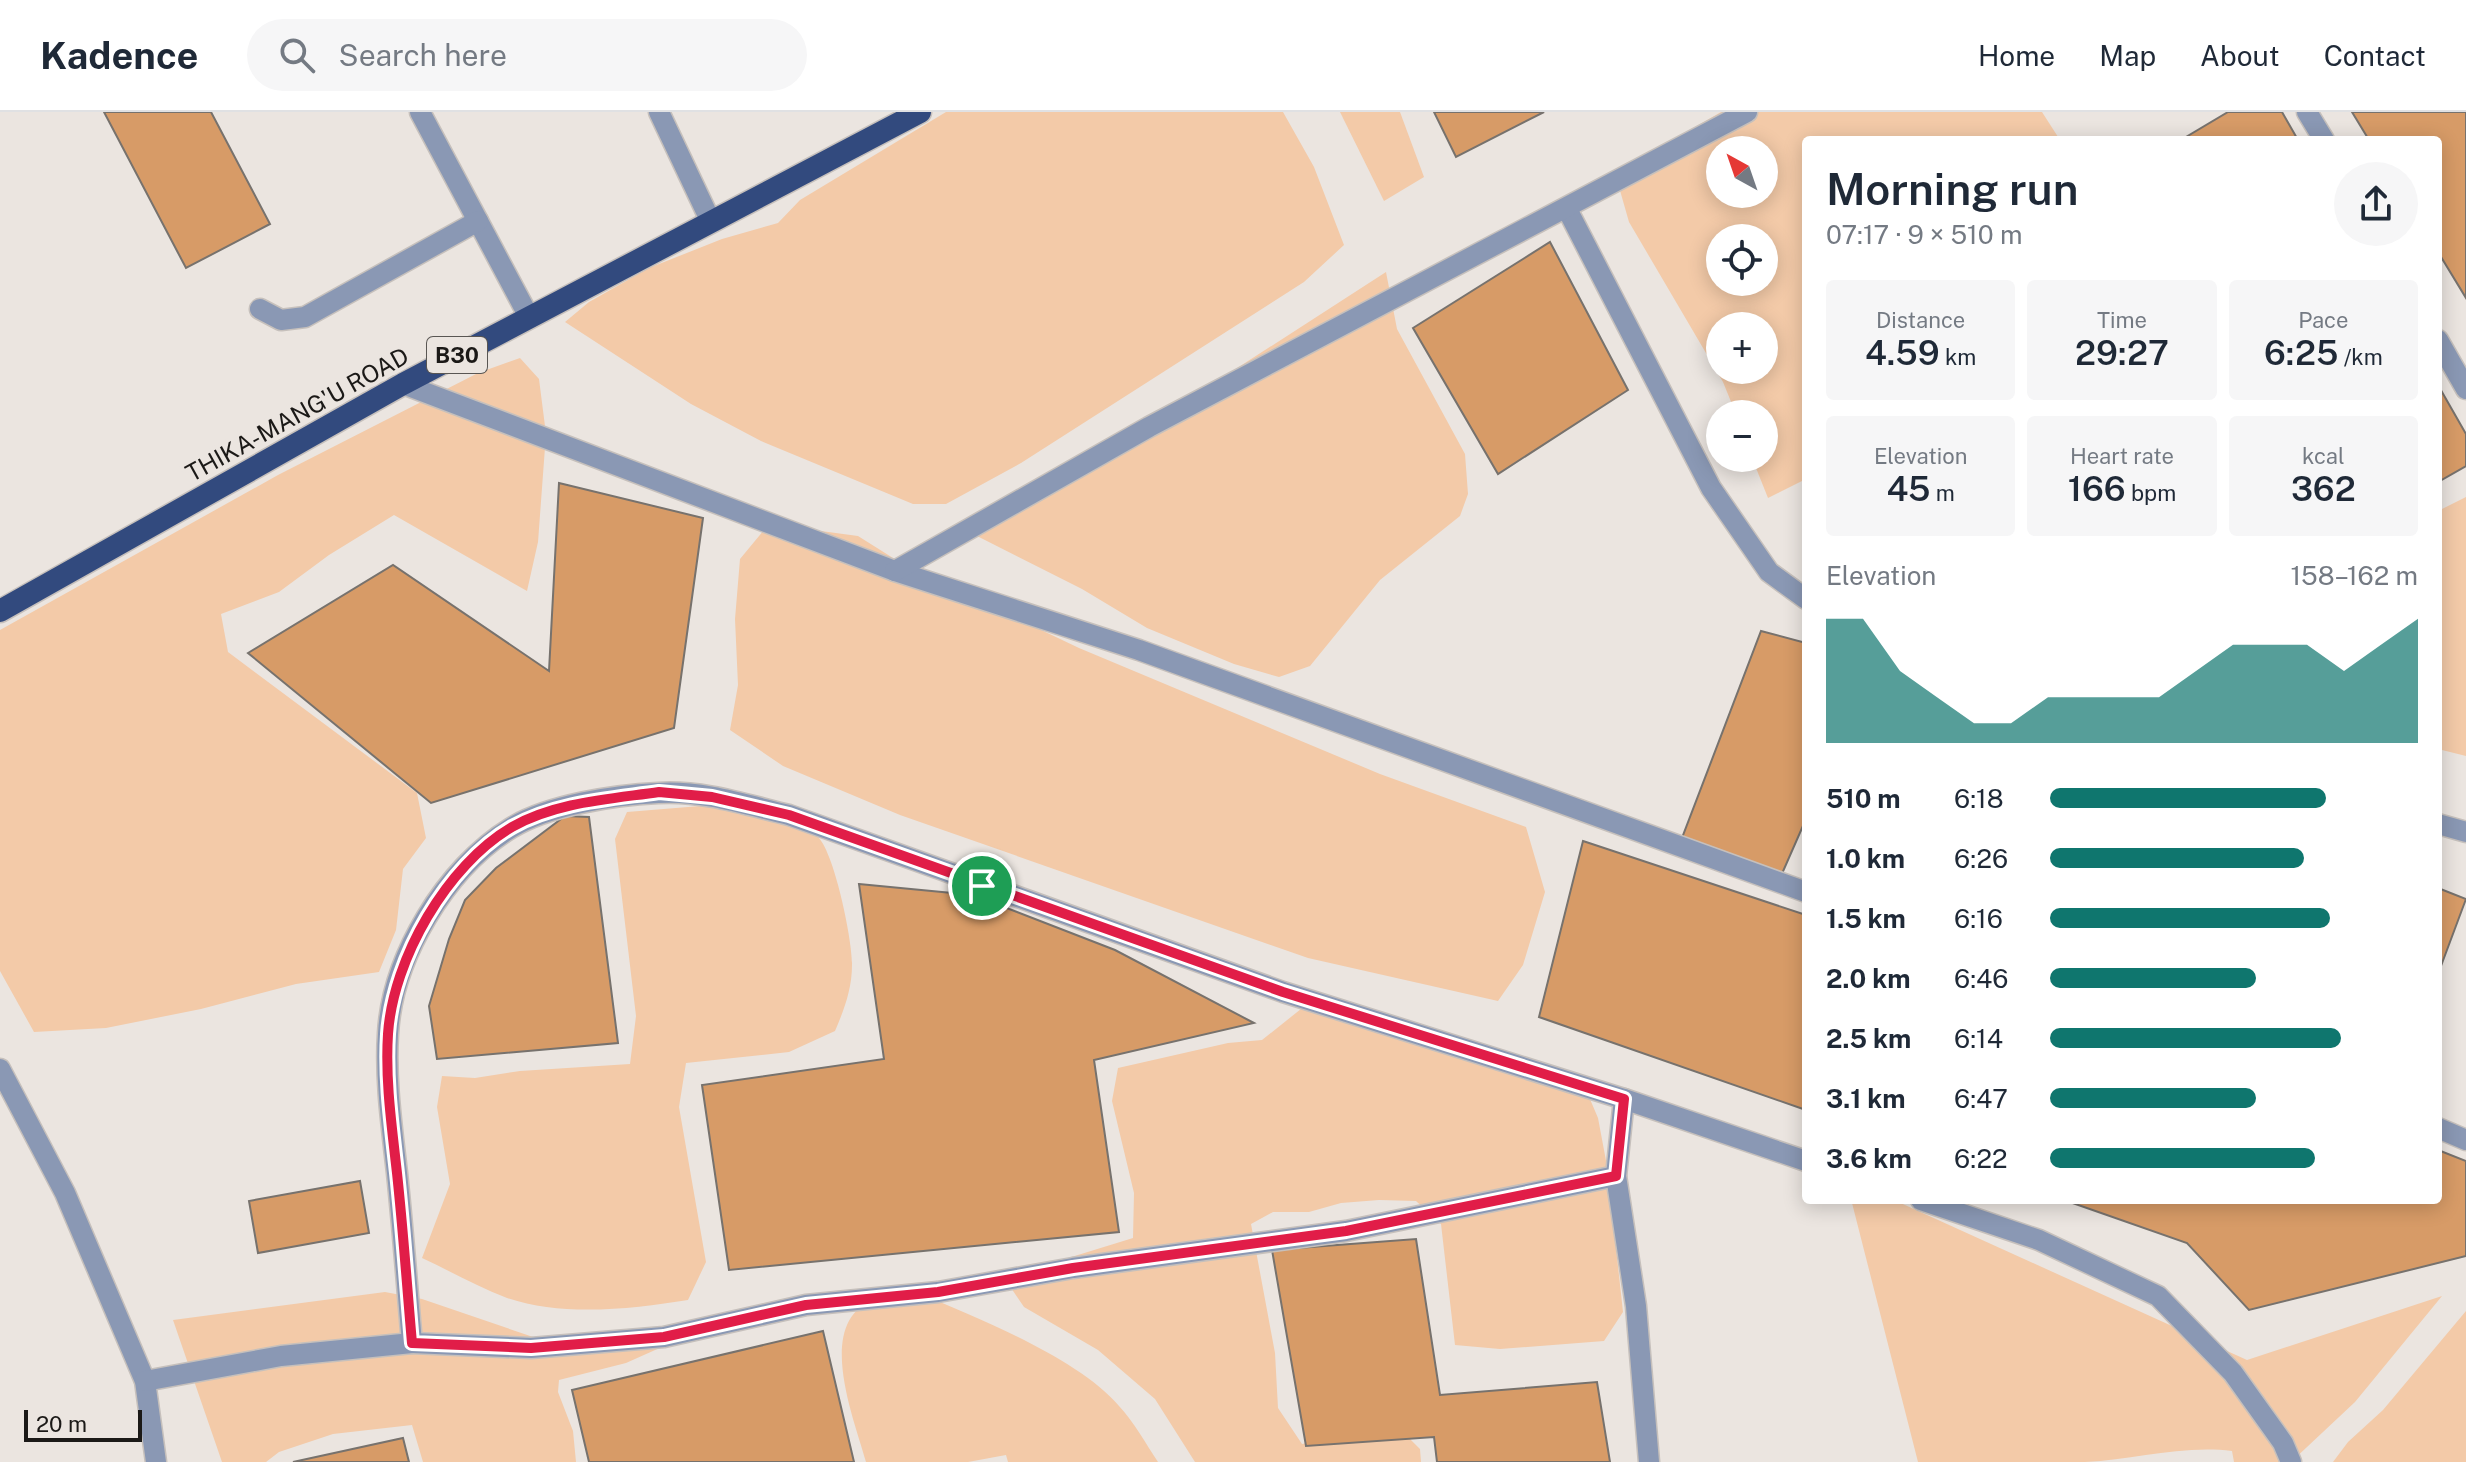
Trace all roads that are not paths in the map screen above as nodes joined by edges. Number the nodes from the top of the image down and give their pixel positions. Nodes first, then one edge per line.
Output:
1 (420, 112) edge
2 (659, 112) edge
3 (1747, 112) edge
4 (2307, 112) edge
5 (908, 115) edge
6 (2322, 136) edge
7 (1567, 209) junction
8 (478, 221) junction
9 (711, 222) junction
10 (260, 309) dead end
11 (529, 317) junction
12 (2442, 347) edge
13 (403, 384) junction
14 (2466, 389) edge
15 (895, 571) junction
16 (1802, 596) edge
17 (0, 611) edge
18 (2442, 825) edge
19 (2466, 832) edge
20 (1802, 891) edge
21 (0, 1069) edge
22 (1624, 1099) junction
23 (2442, 1130) edge
24 (2466, 1140) edge
25 (1802, 1160) edge
26 (1616, 1176) junction
27 (1933, 1204) edge
28 (412, 1343) junction
29 (145, 1381) junction
30 (156, 1462) edge
31 (1649, 1462) edge
32 (2291, 1462) edge

1 - 8 street
2 - 9 street
3 - 7 street
4 - 6 street
5 - 9 highway, THIKA-MANG'U ROAD / B30
7 - 15 street
7 - 16 street
8 - 10 street
8 - 11 street
9 - 11 highway, THIKA-MANG'U ROAD / B30
11 - 13 highway, THIKA-MANG'U ROAD / B30
12 - 14 street
13 - 15 street
13 - 17 highway, THIKA-MANG'U ROAD / B30
15 - 20 street
18 - 19 street
21 - 29 street
22 - 25 street
22 - 26 street
22 - 28 street
23 - 24 street
26 - 28 street
26 - 31 street
27 - 32 street
28 - 29 street
29 - 30 street

